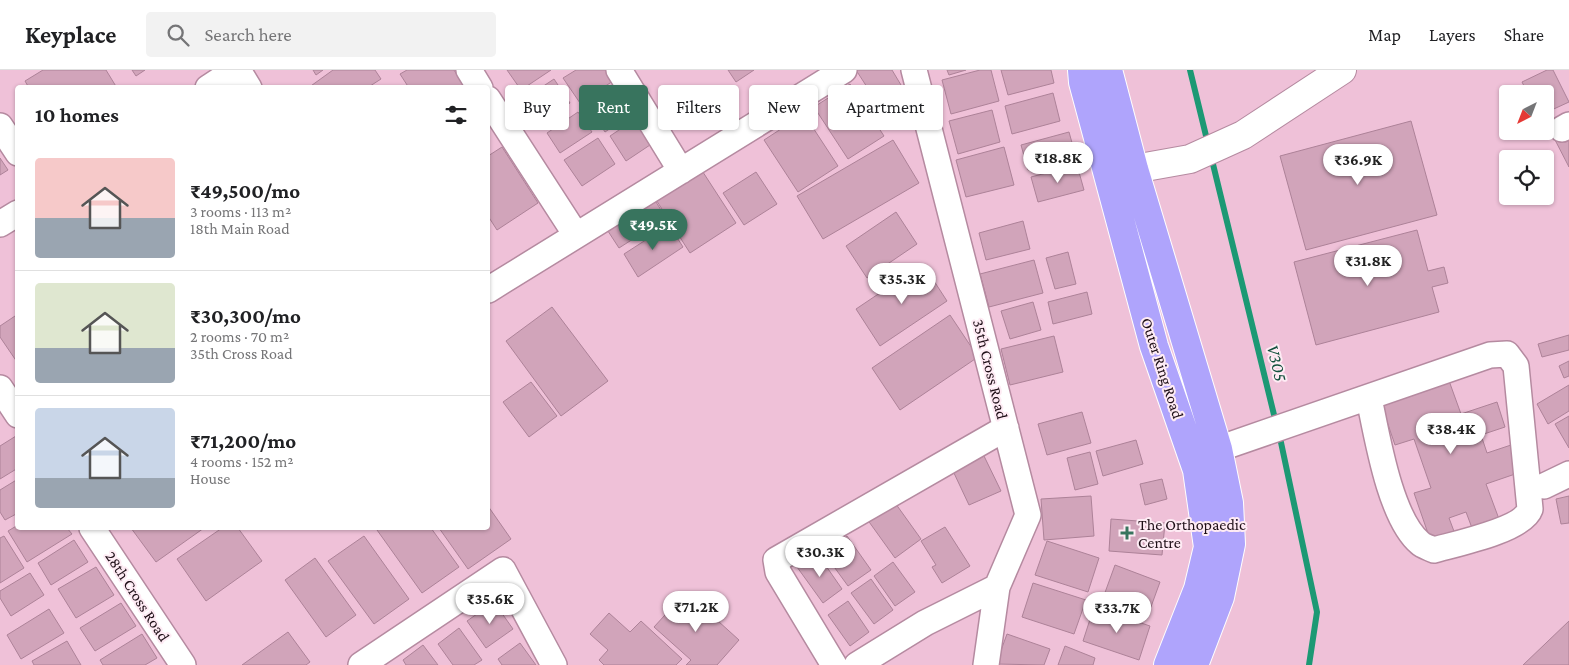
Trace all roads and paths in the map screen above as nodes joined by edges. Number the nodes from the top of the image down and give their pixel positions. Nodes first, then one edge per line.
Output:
1 (236, 70) edge
2 (469, 70) edge
3 (619, 70) edge
4 (844, 70) edge
5 (914, 70) edge
6 (1082, 70) edge
7 (1108, 70) edge
8 (1342, 70) edge
9 (213, 85) edge
10 (247, 85) edge
11 (478, 85) edge
12 (490, 102) edge
13 (0, 126) edge
14 (15, 148) edge
15 (1134, 169) junction
16 (681, 171) junction
17 (15, 215) edge
18 (0, 224) edge
19 (576, 235) junction
20 (490, 289) edge
21 (0, 388) edge
22 (1368, 398) junction
23 (15, 410) edge
24 (1006, 428) junction
25 (1218, 450) junction
26 (1569, 474) edge
27 (1544, 486) dead end
28 (93, 530) edge
29 (997, 586) junction
30 (981, 662) edge
31 (183, 665) edge
32 (361, 665) edge
33 (554, 665) edge
34 (834, 665) edge
35 (857, 665) edge
36 (1168, 665) edge
37 (1194, 665) edge

1 - 9 street
1 - 10 street
2 - 11 street
3 - 16 street
4 - 16 street
5 - 24 street, 35th Cross Road
6 - 36 highway, Outer Ring Road
7 - 15 highway, Outer Ring Road
8 - 15 street
12 - 19 street
13 - 14 street
15 - 25 highway, Outer Ring Road
16 - 19 street
17 - 18 street
19 - 20 street
21 - 23 street
22 - 22 street
22 - 25 street
24 - 29 street, 35th Cross Road
24 - 34 street
25 - 37 highway, Outer Ring Road
26 - 27 street
28 - 31 street, 28th Cross Road
29 - 30 street, 35th Cross Road
29 - 35 street
32 - 33 street

